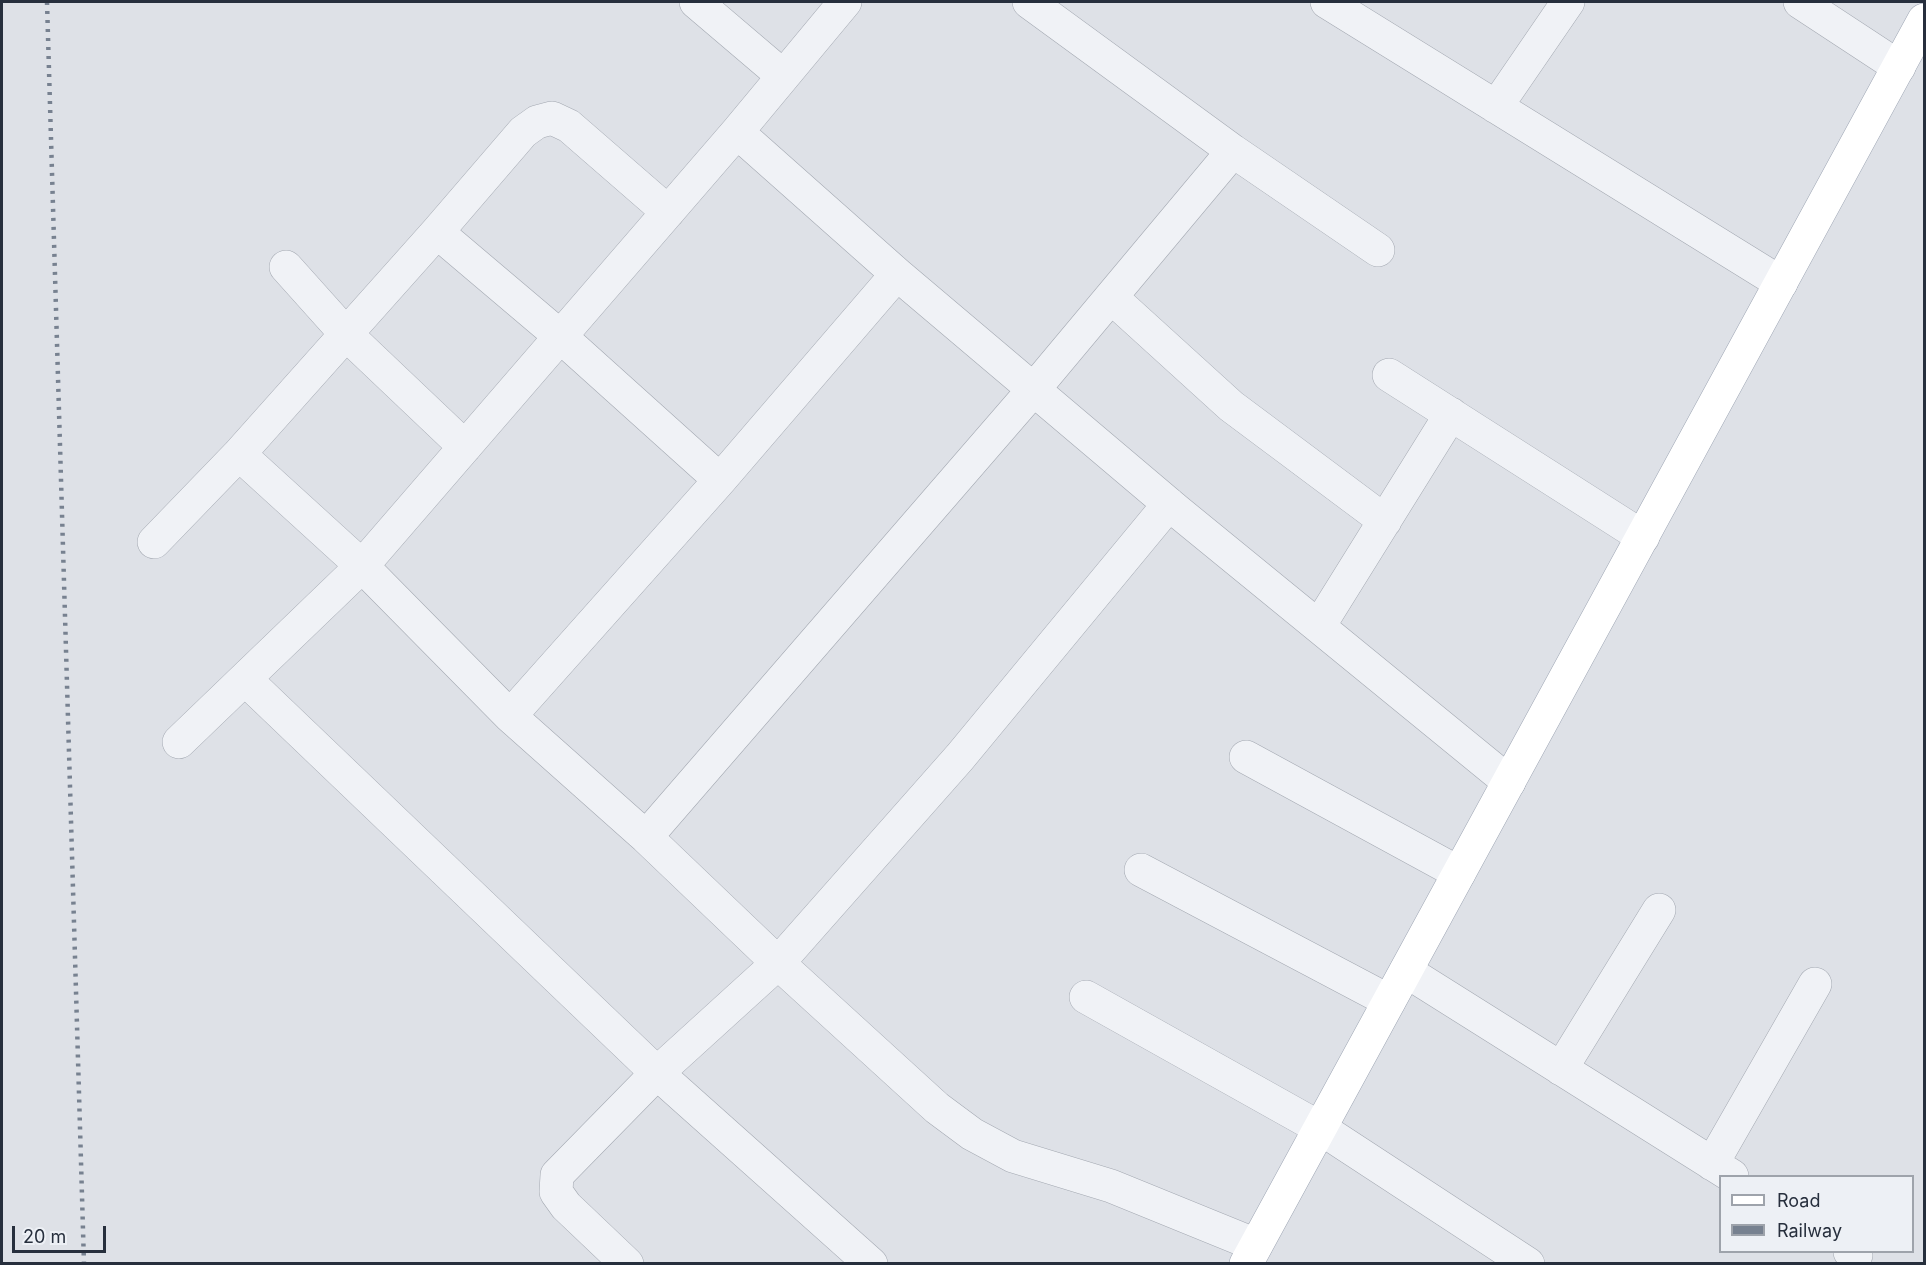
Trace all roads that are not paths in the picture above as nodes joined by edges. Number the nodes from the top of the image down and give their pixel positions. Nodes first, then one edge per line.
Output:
1 (696, 2) edge
2 (845, 2) edge
3 (1029, 2) edge
4 (1327, 2) edge
5 (1568, 2) edge
6 (1800, 2) edge
7 (1364, 12) edge
8 (1924, 20) edge
9 (1899, 67) junction
10 (783, 76) junction
11 (1496, 107) junction
12 (737, 132) junction
13 (1233, 151) junction
14 (668, 212) junction
15 (437, 232) junction
16 (1378, 250) dead end
17 (286, 267) dead end
18 (897, 274) junction
19 (1781, 283) junction
20 (1111, 297) junction
21 (346, 334) junction
22 (561, 337) junction
23 (1389, 375) dead end
24 (1034, 389) junction
25 (1451, 414) junction
26 (465, 447) junction
27 (239, 454) junction
28 (720, 480) junction
29 (1168, 504) junction
30 (1385, 521) junction
31 (1643, 537) junction
32 (154, 542) dead end
33 (362, 566) junction
34 (1319, 626) junction
35 (245, 679) junction
36 (510, 716) junction
37 (179, 742) dead end
38 (1246, 756) dead end
39 (1509, 782) junction
40 (645, 837) junction
41 (1141, 870) dead end
42 (1459, 873) junction
43 (1659, 910) dead end
44 (778, 963) junction
45 (1406, 971) junction
46 (1815, 984) dead end
47 (1086, 997) dead end
48 (1389, 1001) junction
49 (1561, 1069) junction
50 (657, 1073) junction
51 (1320, 1128) junction
52 (1722, 1170) edge
53 (1251, 1254) edge
54 (627, 1263) edge
55 (871, 1263) edge
56 (1528, 1263) edge

1 - 10 street
2 - 10 street
3 - 13 street
4 - 7 street
5 - 11 street
6 - 9 street
7 - 11 street
8 - 9 main road
9 - 19 main road
10 - 12 street
11 - 19 street
12 - 14 street
12 - 18 street
13 - 16 street
13 - 20 street
14 - 15 street
14 - 22 street
15 - 21 street
15 - 22 street
17 - 21 street
18 - 24 street
18 - 28 street
19 - 31 main road
20 - 24 street
20 - 30 street
21 - 26 street
21 - 27 street
22 - 26 street
22 - 28 street
23 - 25 street
24 - 29 street
24 - 40 street
25 - 30 street
25 - 31 street
26 - 33 street
27 - 32 street
27 - 33 street
28 - 36 street
29 - 34 street
29 - 44 street
30 - 34 street
31 - 39 main road
33 - 35 street
33 - 36 street
34 - 39 street
35 - 37 street
35 - 50 street
36 - 40 street
38 - 42 street
39 - 42 main road
40 - 44 street
41 - 48 street
42 - 45 main road
43 - 49 street
44 - 50 street
44 - 53 street
45 - 48 main road
45 - 49 street
46 - 52 street
47 - 51 street
48 - 51 main road
49 - 52 street
50 - 54 street
50 - 55 street
51 - 53 main road
51 - 56 street

